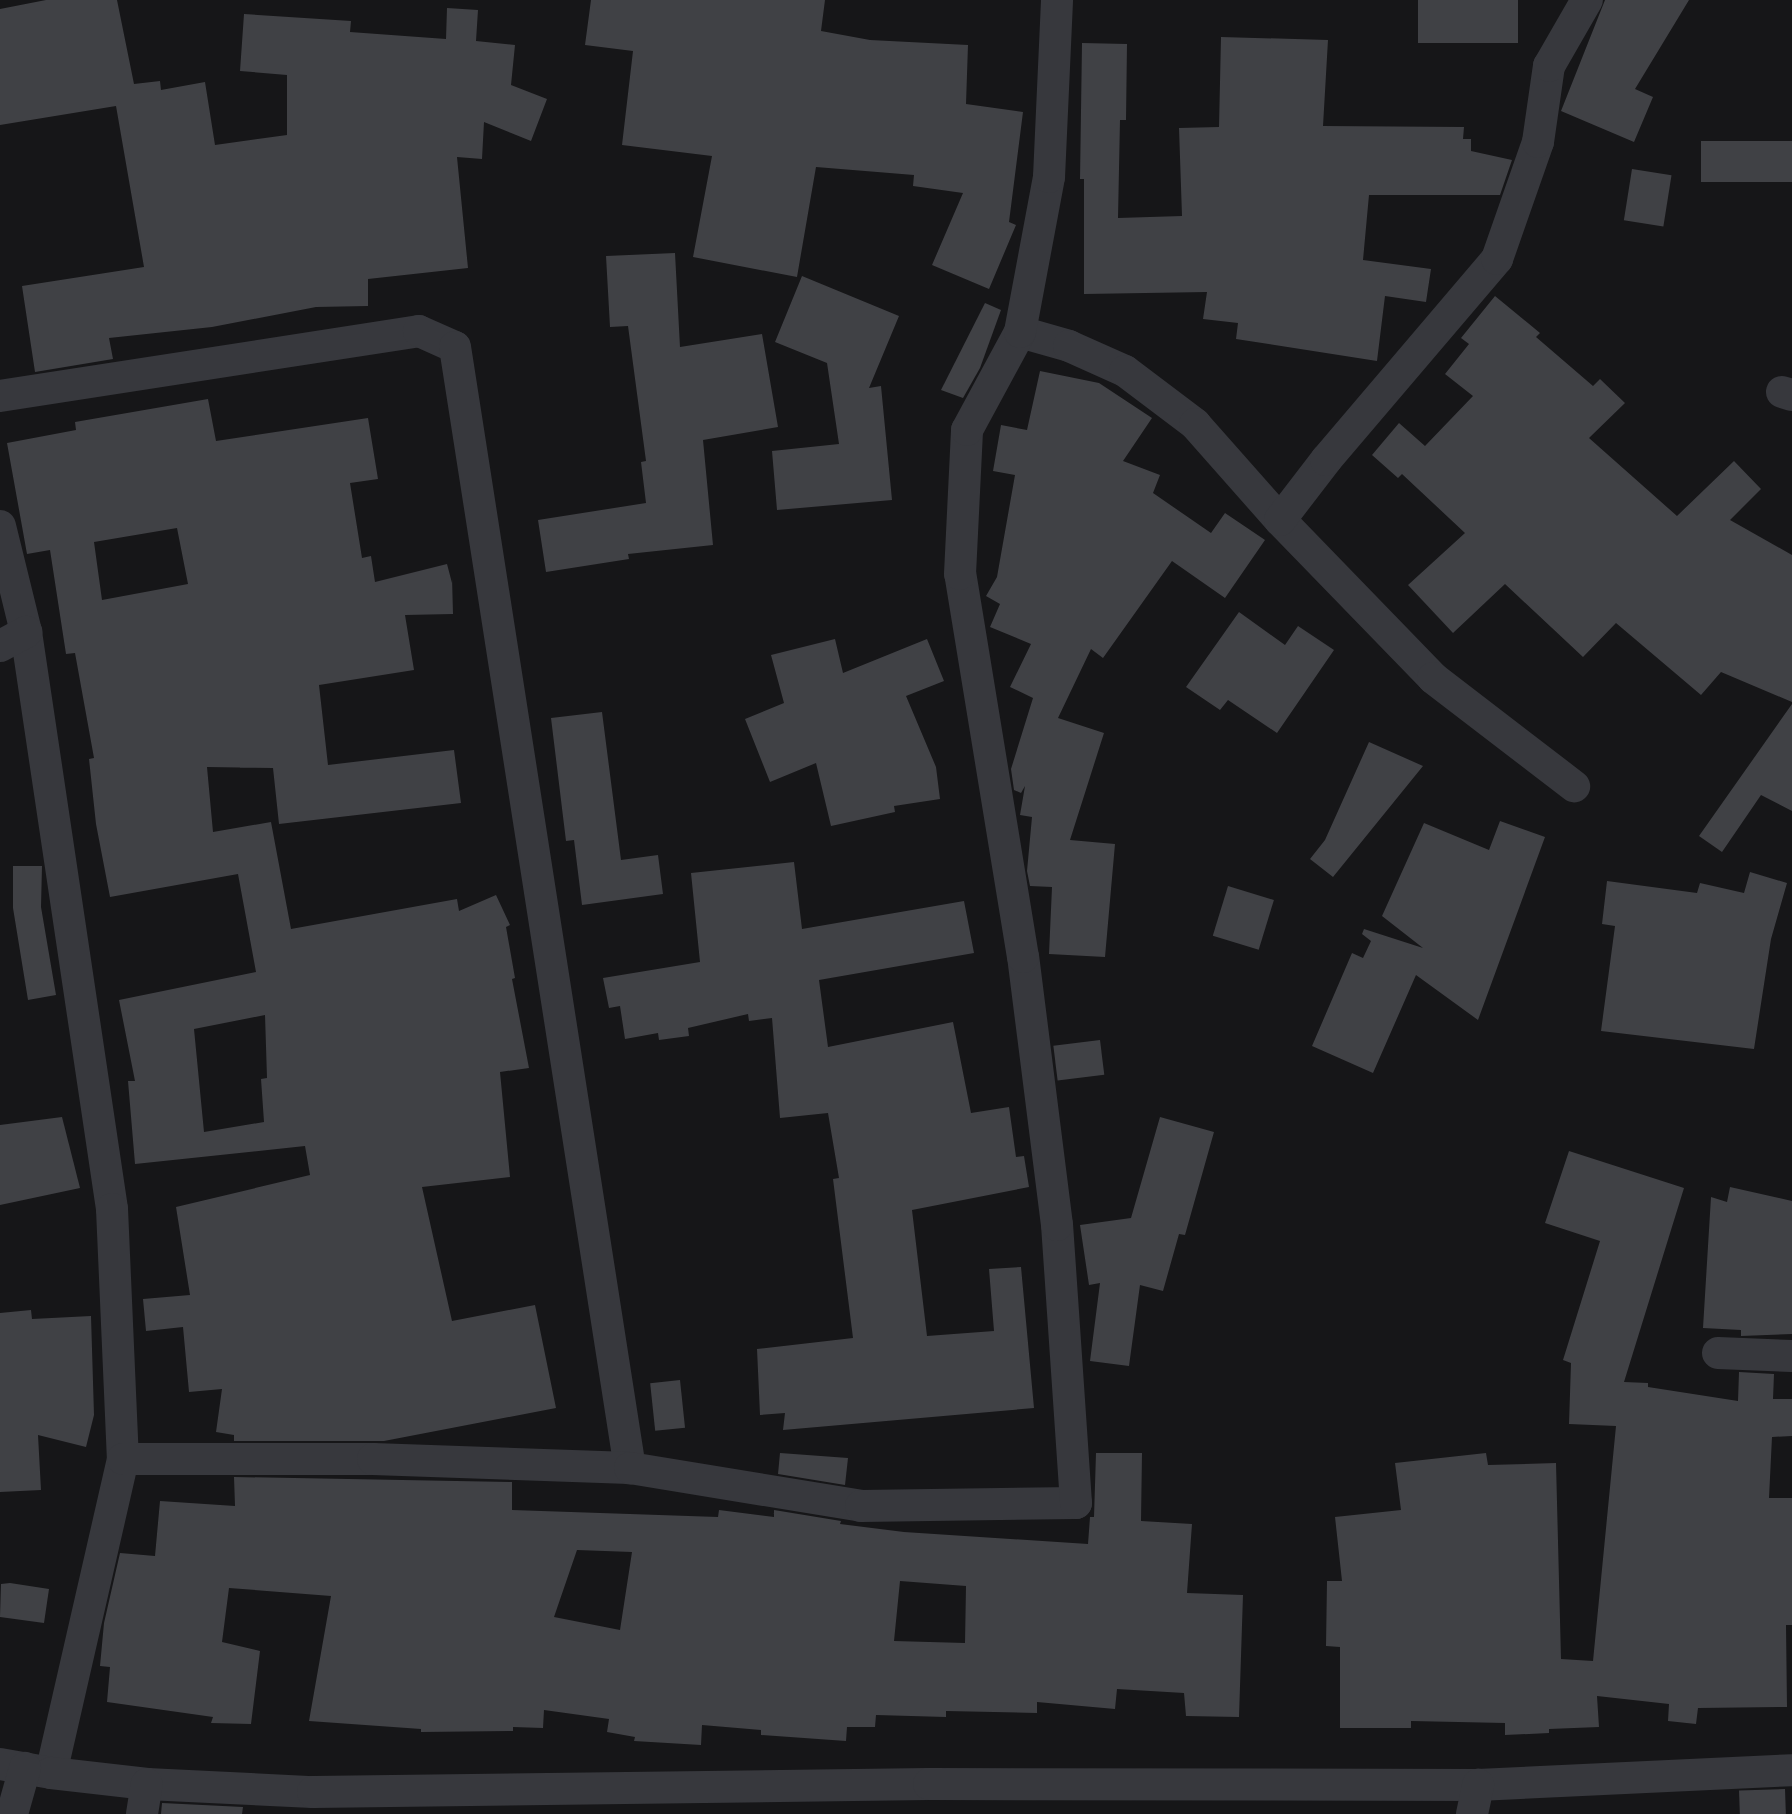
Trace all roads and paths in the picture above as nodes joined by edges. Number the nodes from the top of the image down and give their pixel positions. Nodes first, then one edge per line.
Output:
1 (1057, 0) edge
2 (1587, 0) edge
3 (1020, 332) junction
4 (0, 396) edge
5 (1280, 520) junction
6 (0, 526) edge
7 (13, 639) edge
8 (1574, 786) dead end
9 (1718, 1353) dead end
10 (1792, 1356) edge
11 (123, 1459) junction
12 (630, 1468) junction
13 (25, 1768) edge
14 (1792, 1770) edge
15 (144, 1799) edge
16 (1475, 1799) edge
17 (955, 1800) edge
18 (478, 1802) edge
19 (12, 1814) edge

1 - 3 street
2 - 5 street
3 - 5 street
3 - 12 street
4 - 12 street
5 - 8 street
6 - 7 street
7 - 11 street
9 - 10 street
11 - 12 street
11 - 13 street
13 - 15 street
13 - 19 street
14 - 16 street
15 - 18 street
16 - 17 street
17 - 18 street

